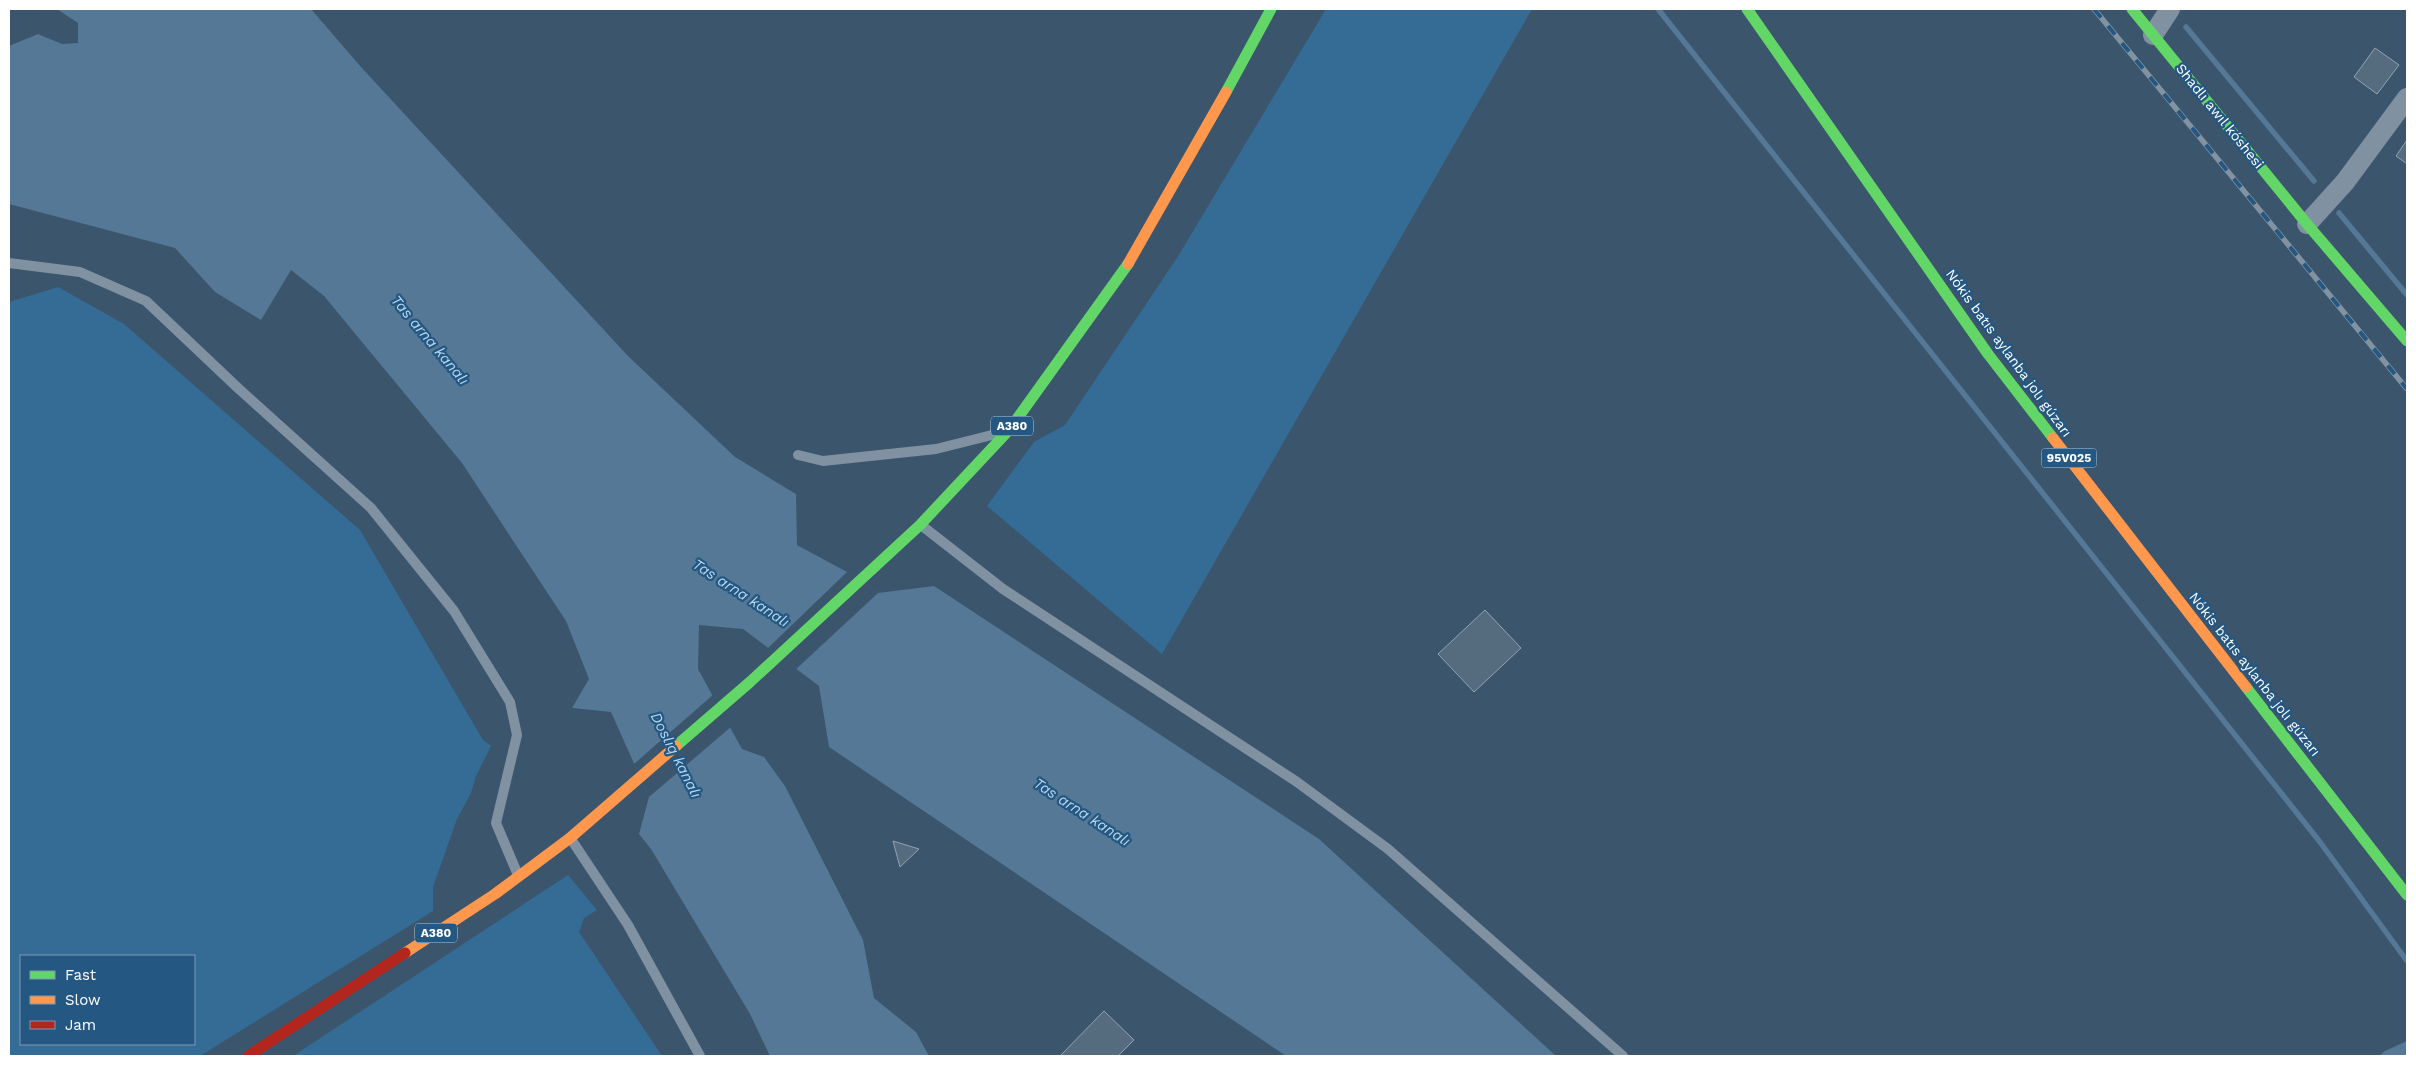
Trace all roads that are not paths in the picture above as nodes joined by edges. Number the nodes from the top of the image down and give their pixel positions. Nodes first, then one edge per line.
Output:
1 (1271, 9) edge
2 (1747, 9) edge
3 (2132, 9) edge
4 (2170, 9) edge
5 (2153, 35) junction
6 (2407, 98) edge
7 (2307, 224) junction
8 (9, 263) edge
9 (2407, 341) edge
10 (1009, 430) junction
11 (798, 455) dead end
12 (920, 524) junction
13 (570, 838) junction
14 (519, 877) junction
15 (2407, 895) edge
16 (248, 1056) edge
17 (700, 1056) edge
18 (1623, 1056) edge

1 - 10 main road, A380
2 - 15 main road, Nókis batıs aylanba jolı gúzarı / 95V025
3 - 5 main road, Shadlı awıl kóshesi
4 - 5 street
5 - 7 main road, Shadlı awıl kóshesi
6 - 7 street
7 - 9 main road, Shadlı awıl kóshesi
8 - 14 lane
10 - 11 lane
10 - 12 main road, A380
12 - 13 main road, A380
12 - 18 lane
13 - 14 main road, A380
13 - 17 lane
14 - 16 main road, A380

